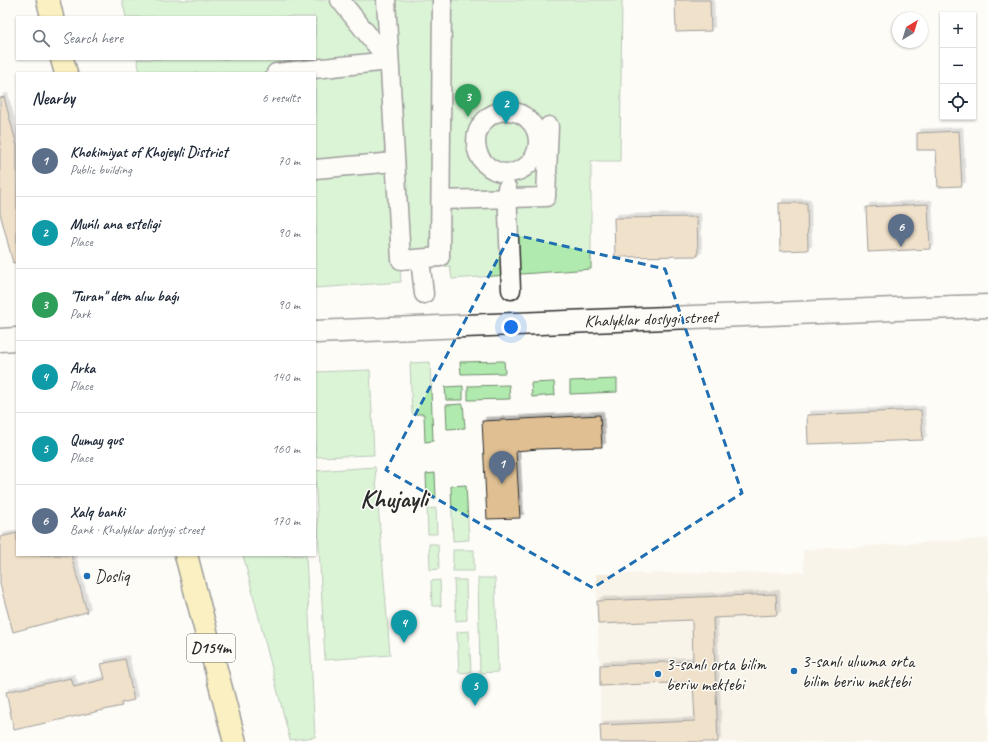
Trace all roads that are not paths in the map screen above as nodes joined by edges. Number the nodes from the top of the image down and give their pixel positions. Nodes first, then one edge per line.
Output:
1 (48, 0) edge
2 (340, 0) edge
3 (386, 0) edge
4 (442, 0) edge
5 (52, 16) edge
6 (62, 60) edge
7 (389, 61) junction
8 (66, 72) edge
9 (285, 72) edge
10 (545, 136) junction
11 (395, 162) junction
12 (316, 169) edge
13 (506, 173) junction
14 (441, 200) junction
15 (420, 259) junction
16 (511, 290) dead end
17 (424, 294) dead end
18 (988, 306) edge
19 (316, 332) edge
20 (16, 339) edge
21 (0, 340) edge
22 (186, 556) edge
23 (235, 742) edge

1 - 5 main road
2 - 7 street
3 - 7 street
4 - 14 street
6 - 8 main road
7 - 9 street
7 - 11 street
10 - 13 street
10 - 13 street
10 - 14 street
11 - 12 street
11 - 15 street
13 - 16 street
14 - 15 street
15 - 17 street
18 - 19 street, Khalyklar doslygi street
20 - 21 street
22 - 23 main road, D154m

